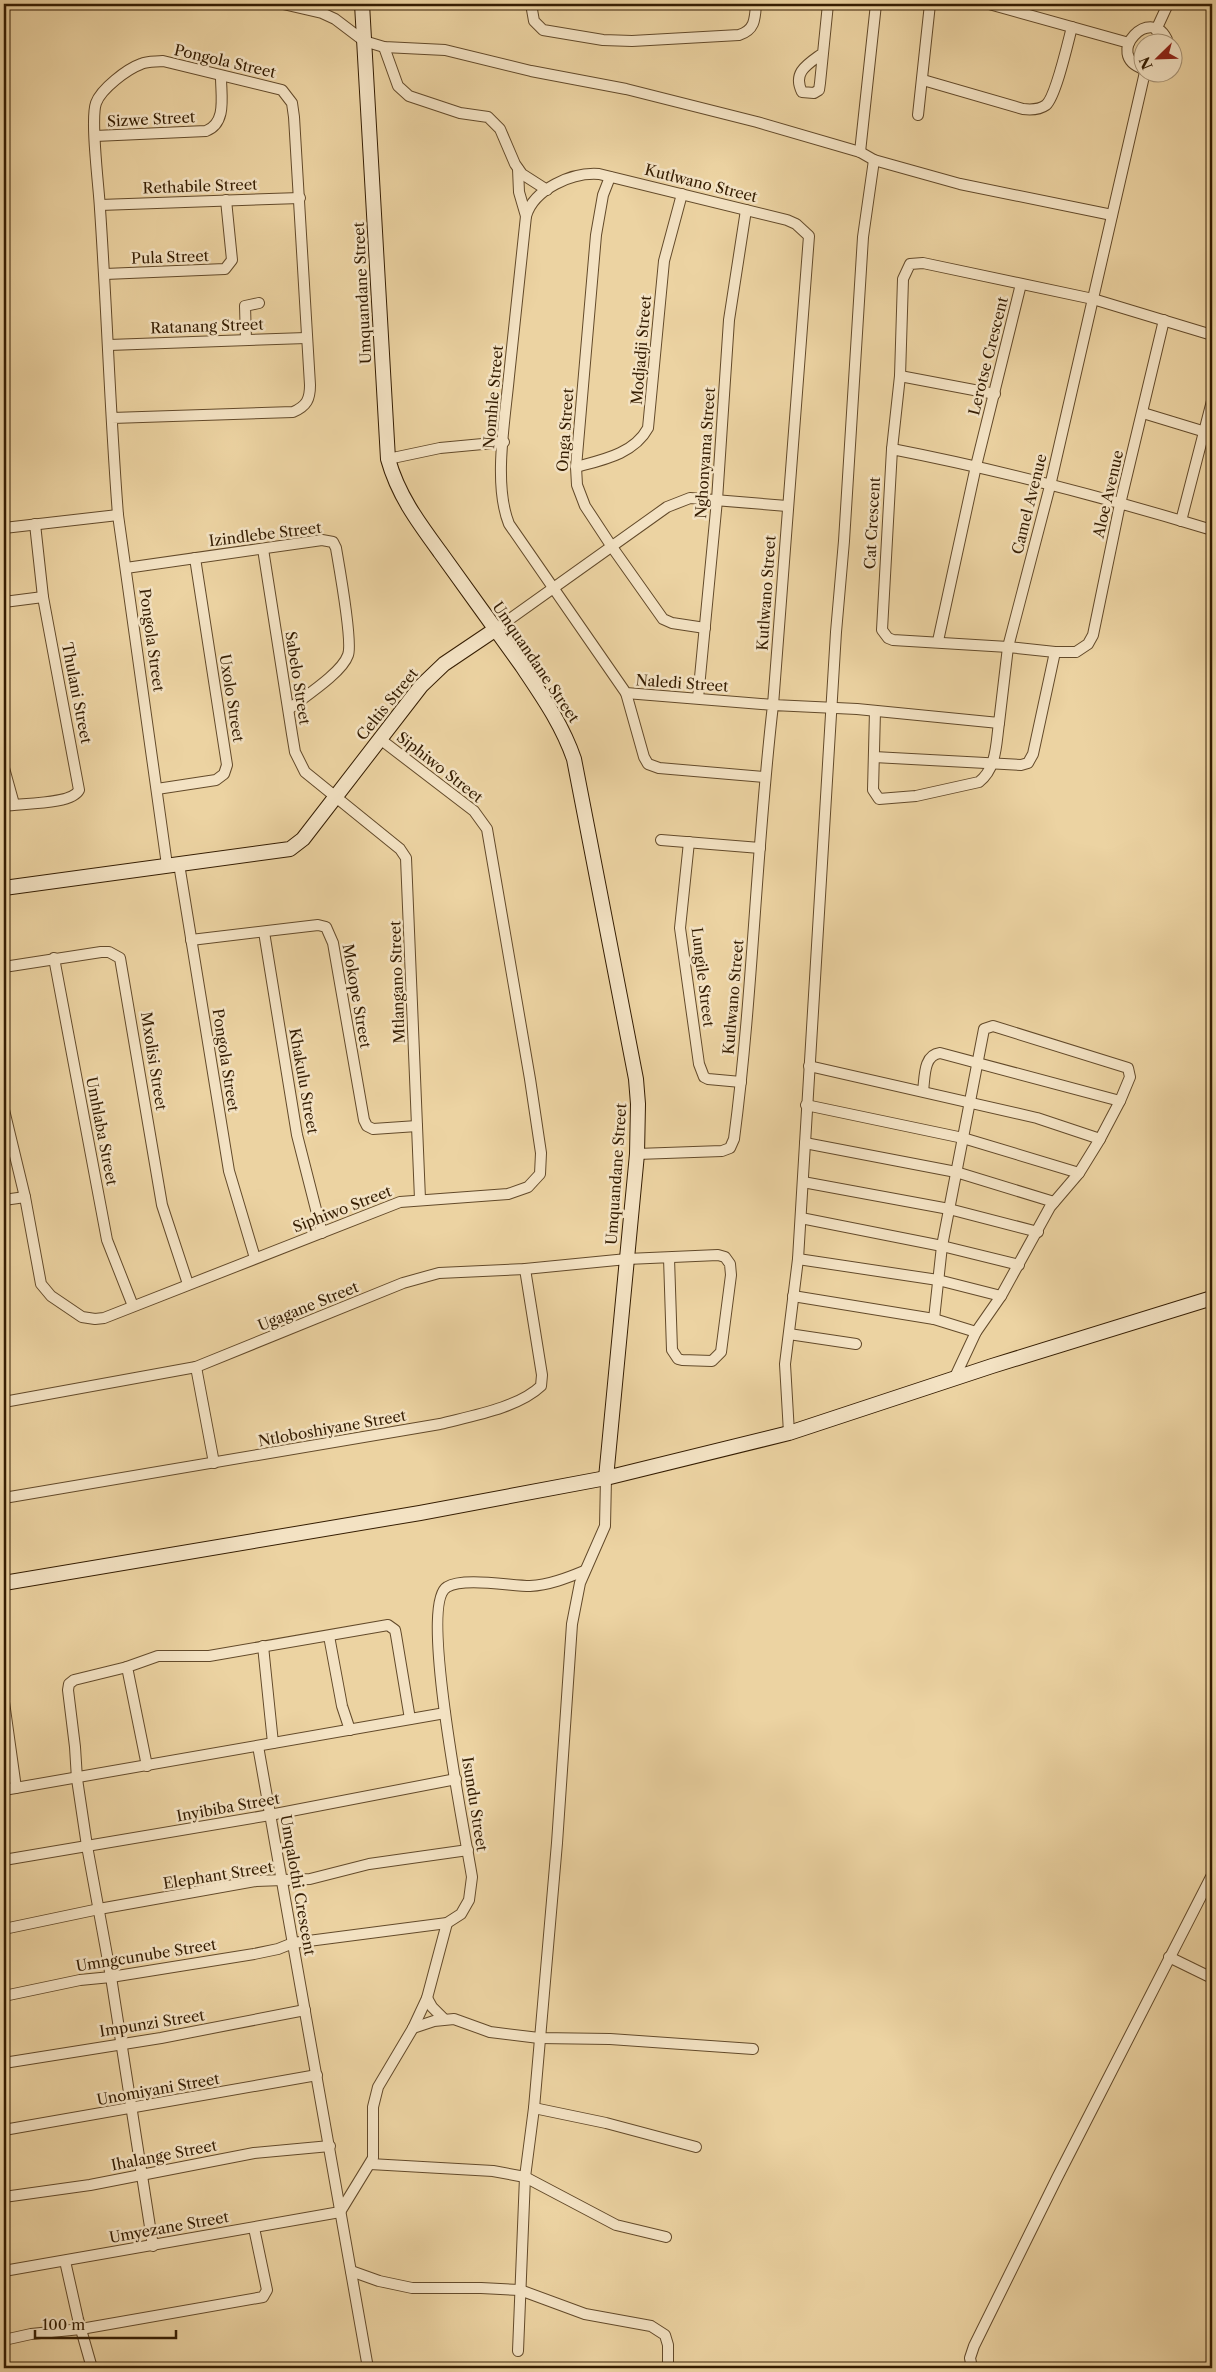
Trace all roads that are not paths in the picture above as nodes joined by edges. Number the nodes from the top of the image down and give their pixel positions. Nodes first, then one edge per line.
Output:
1 (283, 4) edge
2 (362, 4) edge
3 (531, 4) edge
4 (756, 4) edge
5 (828, 4) edge
6 (876, 4) edge
7 (930, 4) edge
8 (989, 4) edge
9 (1168, 4) edge
10 (1072, 27) junction
11 (1156, 30) junction
12 (1160, 32) edge
13 (364, 41) junction
14 (1128, 43) junction
15 (384, 47) junction
16 (823, 52) dead end
17 (1134, 64) edge
18 (221, 77) junction
19 (923, 80) junction
20 (1142, 82) edge
21 (918, 114) dead end
22 (95, 136) junction
23 (860, 152) junction
24 (874, 160) junction
25 (518, 169) junction
26 (610, 176) junction
27 (547, 190) junction
28 (682, 194) junction
29 (300, 198) junction
30 (536, 198) joint
31 (226, 200) junction
32 (100, 205) junction
33 (746, 210) junction
34 (1112, 215) junction
35 (526, 216) junction
36 (105, 274) junction
37 (1021, 284) junction
38 (1093, 299) junction
39 (259, 303) dead end
40 (1164, 320) junction
41 (1212, 335) edge
42 (306, 338) junction
43 (246, 340) junction
44 (109, 345) junction
45 (900, 376) junction
46 (995, 394) junction
47 (1212, 401) edge
48 (1143, 413) junction
49 (112, 418) junction
50 (1209, 433) edge
51 (504, 442) junction
52 (892, 449) junction
53 (388, 459) junction
54 (976, 466) junction
55 (576, 467) junction
56 (1050, 486) junction
57 (717, 500) junction
58 (1120, 504) junction
59 (787, 506) junction
60 (118, 515) junction
61 (1181, 521) junction
62 (35, 524) junction
63 (4, 528) edge
64 (1212, 530) edge
65 (612, 547) junction
66 (263, 549) junction
67 (195, 558) junction
68 (126, 568) junction
69 (552, 588) junction
70 (43, 597) junction
71 (4, 602) edge
72 (705, 628) junction
73 (496, 629) junction
74 (938, 641) junction
75 (1008, 646) junction
76 (1056, 652) junction
77 (626, 693) junction
78 (698, 698) junction
79 (773, 705) junction
80 (289, 709) junction
81 (832, 709) junction
82 (875, 711) junction
83 (999, 722) junction
84 (380, 739) junction
85 (874, 757) junction
86 (993, 763) junction
87 (4, 768) edge
88 (765, 777) junction
89 (157, 789) junction
90 (335, 797) junction
91 (9, 805) edge
92 (661, 840) dead end
93 (689, 842) junction
94 (760, 848) junction
95 (173, 864) junction
96 (4, 888) edge
97 (264, 932) junction
98 (191, 940) junction
99 (54, 958) junction
100 (4, 967) edge
101 (978, 1063) junction
102 (809, 1066) junction
103 (742, 1082) junction
104 (923, 1091) junction
105 (1120, 1101) junction
106 (970, 1102) junction
107 (806, 1105) junction
108 (4, 1110) edge
109 (417, 1126) junction
110 (963, 1138) junction
111 (1100, 1140) junction
112 (805, 1143) junction
113 (637, 1154) junction
114 (956, 1172) junction
115 (1079, 1173) junction
116 (803, 1182) junction
117 (25, 1197) junction
118 (420, 1199) junction
119 (4, 1200) edge
120 (1054, 1202) junction
121 (949, 1209) junction
122 (801, 1218) junction
123 (1038, 1232) junction
124 (322, 1233) junction
125 (942, 1246) junction
126 (255, 1258) junction
127 (669, 1258) junction
128 (627, 1259) junction
129 (798, 1260) junction
130 (1019, 1265) junction
131 (525, 1269) junction
132 (938, 1280) junction
133 (188, 1284) junction
134 (793, 1296) junction
135 (1001, 1296) junction
136 (1212, 1298) edge
137 (133, 1306) junction
138 (934, 1319) junction
139 (976, 1332) junction
140 (789, 1334) junction
141 (856, 1344) dead end
142 (196, 1367) junction
143 (954, 1379) junction
144 (4, 1402) edge
145 (789, 1433) junction
146 (214, 1464) junction
147 (606, 1478) junction
148 (4, 1498) edge
149 (584, 1571) junction
150 (4, 1584) edge
151 (329, 1636) junction
152 (263, 1646) junction
153 (127, 1667) junction
154 (4, 1702) edge
155 (445, 1713) junction
156 (410, 1719) junction
157 (350, 1730) junction
158 (274, 1743) junction
159 (258, 1746) junction
160 (147, 1766) junction
161 (77, 1779) junction
162 (456, 1779) junction
163 (16, 1788) junction
164 (4, 1790) edge
165 (270, 1815) junction
166 (87, 1846) junction
167 (468, 1850) junction
168 (4, 1860) edge
169 (1212, 1875) edge
170 (283, 1880) junction
171 (99, 1909) junction
172 (447, 1923) junction
173 (4, 1929) edge
174 (293, 1943) junction
175 (1169, 1957) junction
176 (111, 1977) junction
177 (1212, 1978) edge
178 (4, 1996) edge
179 (427, 1998) junction
180 (305, 2010) junction
181 (444, 2019) junction
182 (413, 2028) junction
183 (539, 2038) junction
184 (122, 2044) junction
185 (753, 2049) dead end
186 (4, 2063) edge
187 (317, 2075) junction
188 (534, 2108) junction
189 (132, 2109) junction
190 (4, 2130) edge
191 (330, 2146) junction
192 (696, 2148) dead end
193 (370, 2164) junction
194 (142, 2174) junction
195 (524, 2177) junction
196 (4, 2197) edge
197 (340, 2212) junction
198 (254, 2228) junction
199 (666, 2237) dead end
200 (154, 2246) junction
201 (65, 2261) junction
202 (4, 2271) edge
203 (351, 2271) junction
204 (520, 2290) junction
205 (81, 2329) junction
206 (4, 2340) edge
207 (518, 2351) dead end
208 (92, 2368) edge
209 (368, 2368) edge
210 (668, 2368) edge
211 (972, 2368) edge

1 - 13 street
2 - 13 street, Umquandane Street
3 - 4 street
5 - 16 street
6 - 23 street
7 - 19 street
8 - 10 street
9 - 11 street
10 - 14 street
10 - 19 street
11 - 12 street
11 - 14 street
13 - 15 street
13 - 53 street, Umquandane Street
14 - 17 street
15 - 23 street
15 - 25 street
18 - 22 street, Sizwe Street
18 - 22 street, Pongola Street
18 - 29 street, Pongola Street
19 - 21 street
20 - 34 street, Camel Avenue
22 - 32 street, Pongola Street
23 - 24 street
24 - 34 street
24 - 81 street
25 - 27 street
25 - 35 street
26 - 27 street, Kutlwano Street
26 - 28 street, Kutlwano Street
26 - 55 street, Onga Street
27 - 30 street, Kutlwano Street
28 - 33 street, Kutlwano Street
28 - 55 street, Modjadji Street
29 - 31 street, Rethabile Street
29 - 42 street, Pongola Street
30 - 35 street, Nomhle Street
31 - 32 street, Rethabile Street
31 - 36 street, Pula Street
32 - 36 street, Pongola Street
33 - 57 street, Nghonyama Street
33 - 59 street, Kutlwano Street
34 - 38 street, Camel Avenue
35 - 51 street, Nomhle Street
36 - 44 street, Pongola Street
37 - 38 street
37 - 45 street, Lerotse Crescent
37 - 46 street, Lerotse Crescent
38 - 40 street
38 - 56 street, Camel Avenue
39 - 43 street
40 - 41 street
40 - 48 street, Aloe Avenue
42 - 43 street, Ratanang Street
42 - 49 street, Pongola Street
43 - 44 street, Ratanang Street
44 - 49 street, Pongola Street
45 - 46 street
45 - 52 street, Lerotse Crescent
46 - 54 street, Lerotse Crescent
47 - 50 street
48 - 50 street
48 - 58 street, Aloe Avenue
49 - 60 street, Pongola Street
50 - 61 street
51 - 53 street
51 - 69 street, Nomhle Street
52 - 54 street
52 - 74 street, Cat Crescent
53 - 73 street, Umquandane Street
54 - 56 street
54 - 74 street, Lerotse Crescent
55 - 65 street, Onga Street
56 - 58 street
56 - 75 street, Camel Avenue
57 - 59 street, Celtis Street
57 - 65 street, Celtis Street
57 - 72 street, Nghonyama Street
58 - 61 street
58 - 76 street, Aloe Avenue
59 - 79 street, Kutlwano Street
60 - 62 street
60 - 68 street, Pongola Street
61 - 64 street
62 - 63 street
62 - 70 street, Thulani Street
65 - 69 street, Celtis Street
65 - 72 street, Onga Street
66 - 67 street, Izindlebe Street
66 - 80 street, Sabelo Street
66 - 80 street, Izindlebe Street
67 - 68 street, Izindlebe Street
67 - 89 street, Uxolo Street
68 - 89 street, Pongola Street
69 - 73 street, Celtis Street
69 - 77 street, Naledi Street
70 - 71 street
70 - 91 street, Thulani Street
72 - 78 street, Nghonyama Street
73 - 84 street, Celtis Street
73 - 113 street, Umquandane Street
74 - 75 street, Cat Crescent
75 - 76 street, Aloe Avenue
75 - 83 street, Camel Avenue
76 - 86 street
77 - 78 street, Naledi Street
77 - 88 street
78 - 79 street, Naledi Street
79 - 81 street
79 - 88 street, Kutlwano Street
80 - 90 street, Sabelo Street
81 - 82 street
81 - 102 street
82 - 83 street
82 - 85 street
83 - 86 street, Camel Avenue
84 - 90 street, Celtis Street
84 - 118 street, Siphiwo Street
85 - 86 street
85 - 86 street
87 - 91 street
88 - 94 street, Kutlwano Street
89 - 95 street, Pongola Street
90 - 95 street, Celtis Street
90 - 109 street, Mtlangano Street
92 - 93 street
93 - 94 street
93 - 103 street, Lungile Street
94 - 103 street, Kutlwano Street
95 - 96 street, Celtis Street
95 - 98 street, Pongola Street
97 - 98 street, Mokope Street
97 - 109 street, Mokope Street
97 - 124 street, Khakulu Street
98 - 126 street, Pongola Street
99 - 100 street, Mxolisi Street
99 - 133 street, Mxolisi Street
99 - 137 street, Umhlaba Street
101 - 104 street
101 - 105 street
101 - 105 street
101 - 106 street
102 - 104 street
102 - 107 street
103 - 113 street, Kutlwano Street
104 - 106 street
105 - 111 street
106 - 110 street
106 - 111 street
107 - 110 street
107 - 112 street
108 - 117 street, Siphiwo Street
109 - 118 street, Mtlangano Street
110 - 114 street
110 - 115 street
111 - 115 street
112 - 114 street
112 - 116 street
113 - 128 street, Umquandane Street
114 - 120 street
114 - 121 street
115 - 120 street
116 - 121 street
116 - 122 street
117 - 119 street
117 - 137 street, Siphiwo Street
118 - 124 street, Siphiwo Street
120 - 123 street
121 - 123 street
121 - 125 street
122 - 125 street
122 - 129 street
123 - 130 street
124 - 126 street, Siphiwo Street
125 - 130 street
125 - 132 street
126 - 133 street, Siphiwo Street
127 - 127 street, Ugagane Street
127 - 128 street, Ugagane Street
128 - 131 street, Ugagane Street
128 - 147 street, Umquandane Street
129 - 132 street
129 - 134 street
130 - 135 street
131 - 142 street, Ugagane Street
131 - 146 street, Ntloboshiyane Street
132 - 135 street
132 - 138 street
133 - 137 street, Siphiwo Street
134 - 138 street
134 - 140 street
135 - 139 street
136 - 143 street
138 - 139 street
139 - 143 street
140 - 141 street
140 - 145 street
142 - 144 street, Ugagane Street
142 - 146 street
143 - 145 street
145 - 147 street
146 - 148 street, Ntloboshiyane Street
147 - 149 street
147 - 150 street
149 - 155 street, Isundu Street
149 - 183 street
151 - 152 street
151 - 156 street
151 - 157 street
152 - 153 street
152 - 158 street
153 - 160 street
153 - 161 street
154 - 163 street
155 - 156 street
155 - 162 street, Isundu Street
156 - 157 street
157 - 158 street
158 - 159 street
159 - 160 street
159 - 165 street, Umqalothi Crescent
160 - 161 street
161 - 163 street
161 - 166 street
162 - 165 street, Inyibiba Street
162 - 167 street, Isundu Street
163 - 164 street
165 - 166 street, Inyibiba Street
165 - 170 street, Umqalothi Crescent
166 - 168 street, Inyibiba Street
166 - 171 street
167 - 170 street, Elephant Street
167 - 172 street, Isundu Street
169 - 175 street
170 - 171 street, Elephant Street
170 - 174 street, Umqalothi Crescent
171 - 173 street, Elephant Street
171 - 176 street
172 - 174 street
172 - 179 street
174 - 176 street, Umngcunube Street
174 - 180 street, Umqalothi Crescent
175 - 177 street
175 - 211 street
176 - 178 street, Umngcunube Street
176 - 184 street
179 - 181 street
179 - 182 street
180 - 184 street, Impunzi Street
180 - 187 street, Umqalothi Crescent
181 - 182 street
181 - 183 street
182 - 193 street
183 - 185 street
183 - 188 street
184 - 186 street, Impunzi Street
184 - 189 street
187 - 189 street, Unomiyani Street
187 - 191 street, Umqalothi Crescent
188 - 192 street
188 - 195 street
189 - 190 street, Unomiyani Street
189 - 194 street
191 - 194 street, Ihalange Street
191 - 197 street, Umqalothi Crescent
193 - 195 street
193 - 197 street
194 - 196 street, Ihalange Street
194 - 200 street
195 - 199 street
195 - 204 street
197 - 198 street, Umyezane Street
197 - 203 street, Umqalothi Crescent
198 - 200 street, Umyezane Street
198 - 205 street
200 - 201 street, Umyezane Street
201 - 202 street, Umyezane Street
201 - 205 street
203 - 204 street
203 - 209 street, Umqalothi Crescent
204 - 207 street
204 - 210 street
205 - 206 street
205 - 208 street

